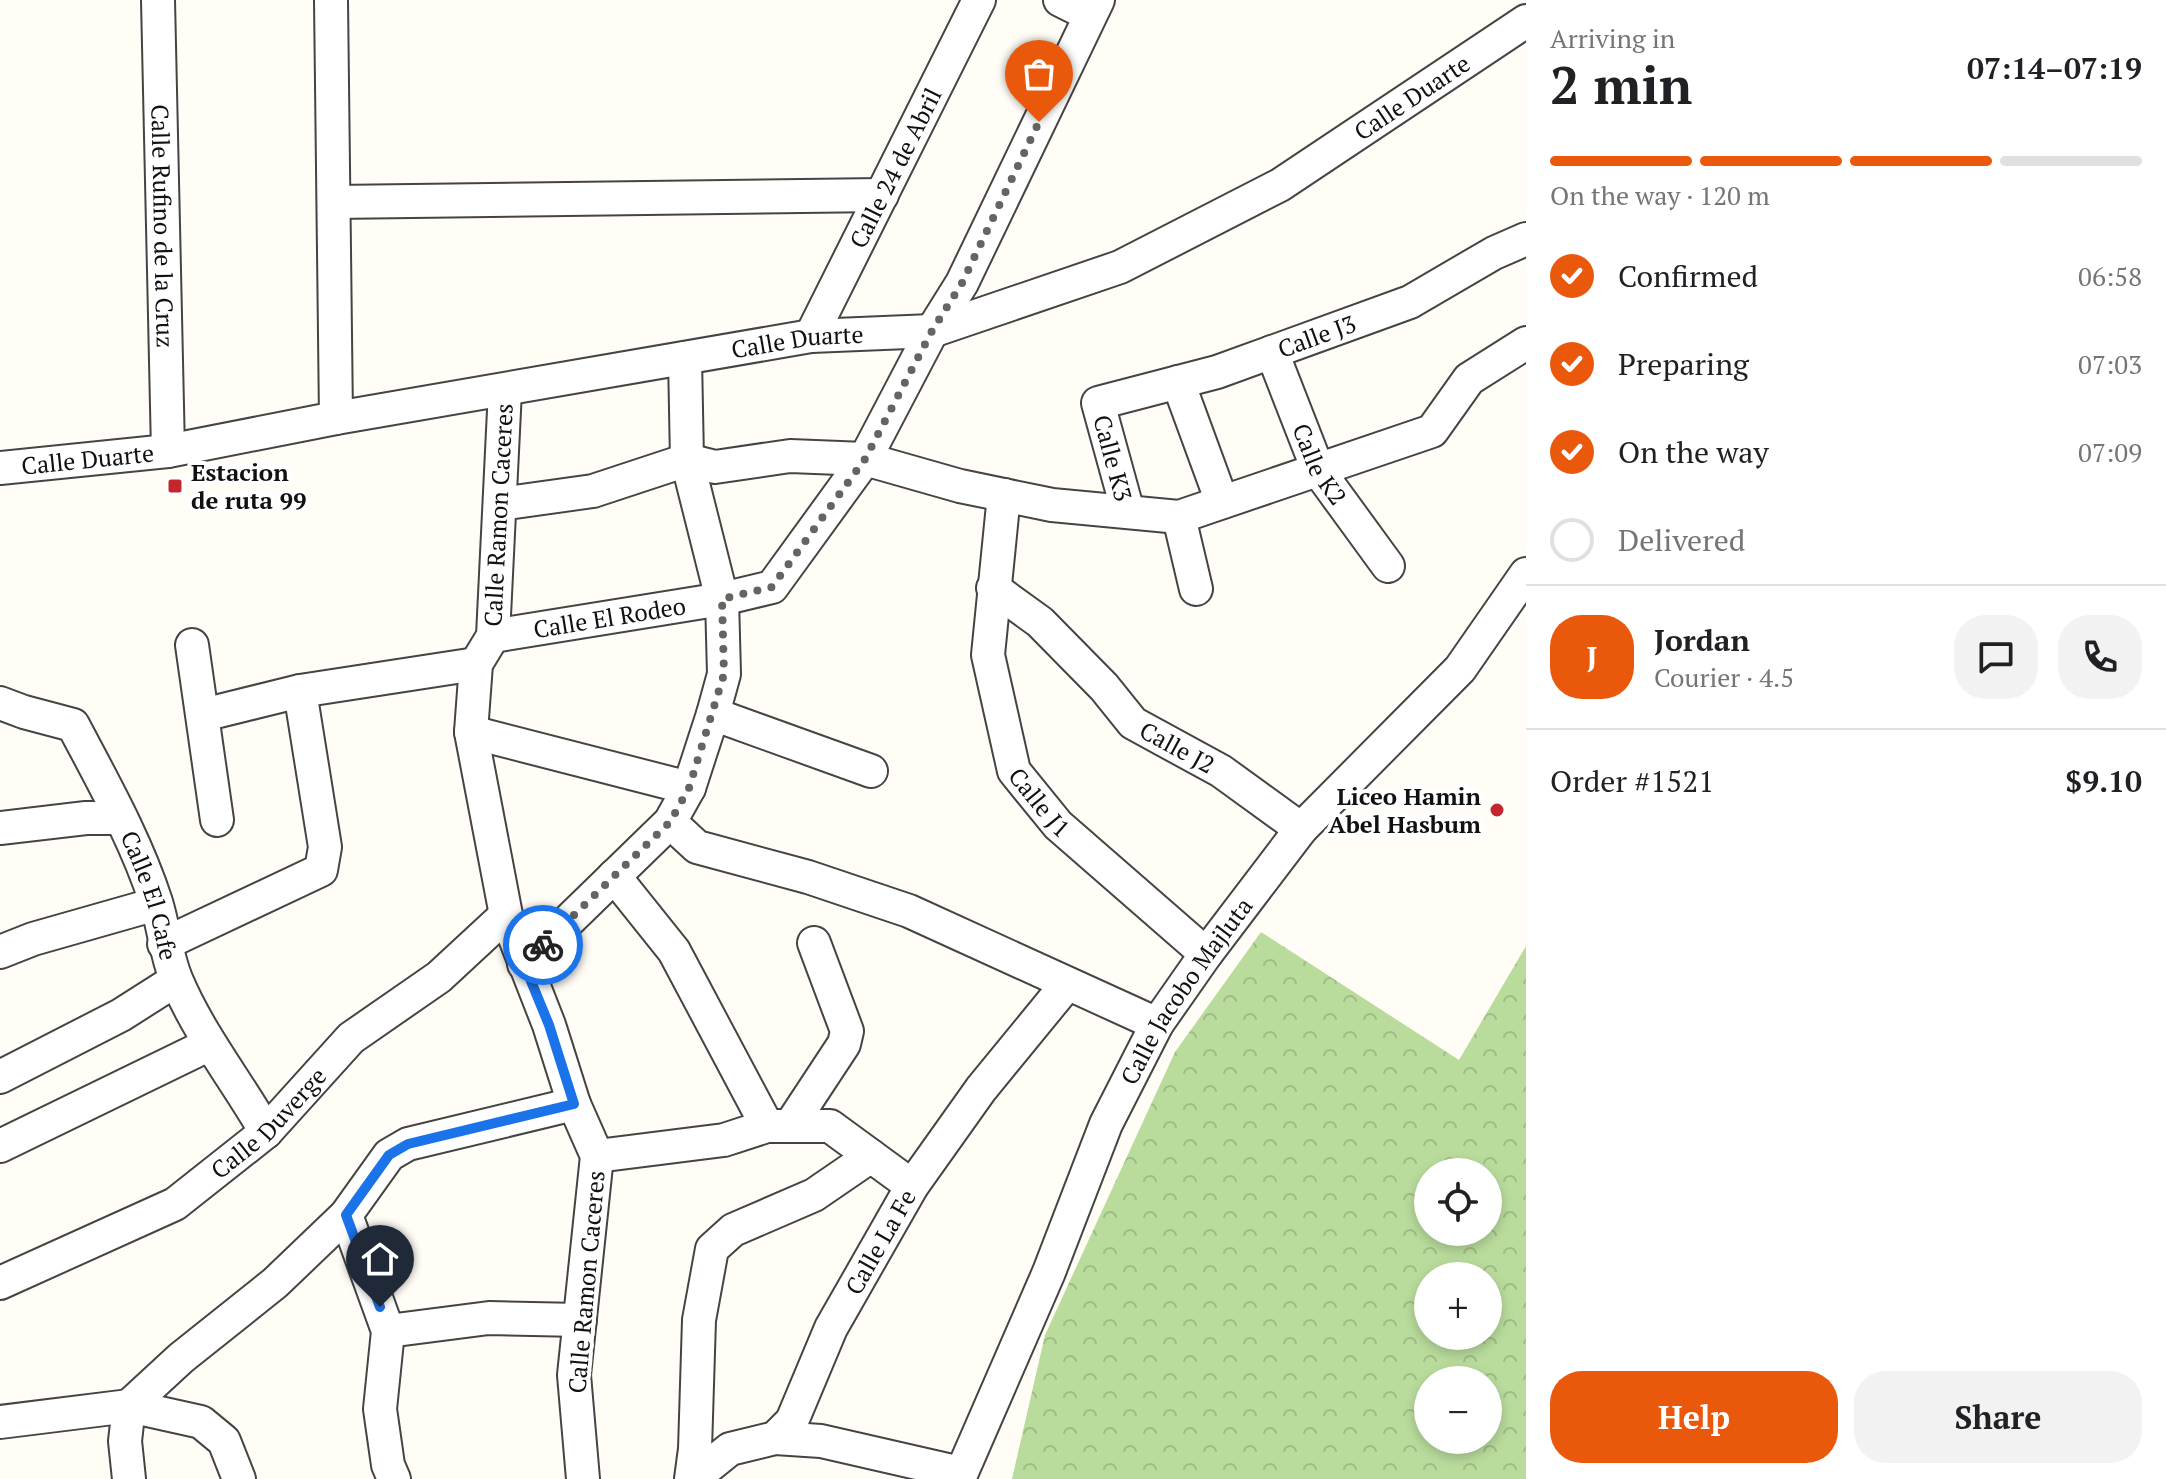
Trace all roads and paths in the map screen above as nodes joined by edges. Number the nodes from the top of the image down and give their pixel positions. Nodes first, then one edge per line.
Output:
1 (158, 0) edge
2 (331, 0) edge
3 (979, 0) edge
4 (1060, 0) edge
5 (1094, 7) edge
6 (1526, 21) edge
7 (882, 195) junction
8 (334, 202) junction
9 (1526, 239) edge
10 (932, 331) junction
11 (811, 336) junction
12 (1526, 343) edge
13 (1272, 352) junction
14 (685, 358) junction
15 (1178, 382) junction
16 (505, 390) junction
17 (1098, 403) joint
18 (336, 418) junction
19 (168, 451) junction
20 (865, 459) junction
21 (687, 460) junction
22 (0, 468) edge
23 (1318, 470) junction
24 (1004, 495) junction
25 (1222, 502) junction
26 (500, 504) junction
27 (1128, 512) junction
28 (1179, 517) junction
29 (1388, 566) dead end
30 (1526, 574) edge
31 (993, 588) junction
32 (1196, 589) dead end
33 (722, 599) junction
34 (493, 636) junction
35 (192, 645) dead end
36 (476, 664) junction
37 (300, 691) junction
38 (0, 703) edge
39 (713, 714) junction
40 (203, 715) junction
41 (471, 732) junction
42 (871, 771) dead end
43 (689, 788) junction
44 (120, 818) junction
45 (217, 820) dead end
46 (670, 822) junction
47 (0, 828) edge
48 (1301, 829) junction
49 (614, 876) junction
50 (156, 904) junction
51 (506, 915) junction
52 (814, 943) dead end
53 (164, 944) junction
54 (0, 952) edge
55 (1206, 954) junction
56 (524, 964) junction
57 (176, 980) junction
58 (1067, 984) junction
59 (1157, 1024) junction
60 (210, 1044) junction
61 (0, 1077) edge
62 (574, 1104) junction
63 (779, 1126) junction
64 (266, 1132) junction
65 (0, 1146) edge
66 (597, 1156) junction
67 (871, 1156) junction
68 (912, 1186) junction
69 (346, 1215) junction
70 (0, 1283) edge
71 (580, 1320) junction
72 (388, 1331) junction
73 (129, 1406) junction
74 (0, 1422) edge
75 (775, 1438) junction
76 (960, 1476) edge
77 (129, 1479) edge
78 (239, 1479) edge
79 (394, 1479) edge
80 (583, 1479) edge
81 (692, 1479) edge

1 - 19 street, Calle Rufino de la Cruz
2 - 8 street
3 - 7 street, Calle 24 de Abril
4 - 5 street
5 - 10 street, Calle El Rodeo
6 - 10 street, Calle Duarte
7 - 8 street
7 - 11 street, Calle 24 de Abril
8 - 18 street
9 - 13 street, Calle J3
10 - 11 street, Calle Duarte
10 - 20 street, Calle El Rodeo
11 - 14 street, Calle Duarte
12 - 23 street
13 - 15 street, Calle J3
13 - 23 street, Calle K2
14 - 16 street, Calle Duarte
14 - 21 street
15 - 17 street, Calle J3
15 - 25 street
16 - 18 street, Calle Duarte
16 - 26 street, Calle Ramon Caceres
17 - 27 street, Calle K3
18 - 19 street, Calle Duarte
19 - 22 street, Calle Duarte
20 - 21 street
20 - 24 street
20 - 33 street, Calle El Rodeo
21 - 26 street
21 - 33 street
23 - 25 street
23 - 29 street, Calle K2
24 - 27 street
24 - 31 street, Calle J1
25 - 28 street
26 - 34 street, Calle Ramon Caceres
27 - 28 street
28 - 32 street
30 - 48 street, Calle Jacobo Majluta
31 - 48 street, Calle J2
31 - 55 street, Calle J1
33 - 34 street, Calle El Rodeo
33 - 39 street
34 - 36 street, Calle Ramon Caceres
35 - 40 street
36 - 37 street
36 - 41 street, Calle Ramon Caceres
37 - 40 street
37 - 53 street
38 - 44 street, Calle El Cafe
39 - 42 street
39 - 43 street
40 - 45 street
41 - 43 street
41 - 51 street, Calle Ramon Caceres
43 - 46 street
44 - 47 street
44 - 50 street, Calle El Cafe
46 - 49 street
46 - 58 street
48 - 55 street, Calle Jacobo Majluta
49 - 56 street
49 - 63 street
50 - 53 street, Calle El Cafe
50 - 54 street
51 - 56 street, Calle Ramon Caceres
51 - 64 street, Calle Duverge
52 - 63 street
53 - 57 street, Calle El Cafe
55 - 59 street, Calle Jacobo Majluta
56 - 62 street, Calle Ramon Caceres
57 - 60 street, Calle El Cafe
57 - 61 street
58 - 59 street
58 - 68 street, Calle La Fe
59 - 76 street, Calle Jacobo Majluta
60 - 64 street, Calle El Cafe
60 - 65 street
62 - 66 street, Calle Ramon Caceres
62 - 69 street
63 - 66 street
63 - 67 street
64 - 70 street, Calle Duverge
66 - 71 street, Calle Ramon Caceres
67 - 68 street
67 - 81 street
68 - 75 street, Calle La Fe
69 - 72 street
69 - 73 street
71 - 72 street
71 - 80 street, Calle Ramon Caceres
72 - 79 street
73 - 74 street
73 - 77 street
73 - 78 street
75 - 76 street
75 - 81 street

